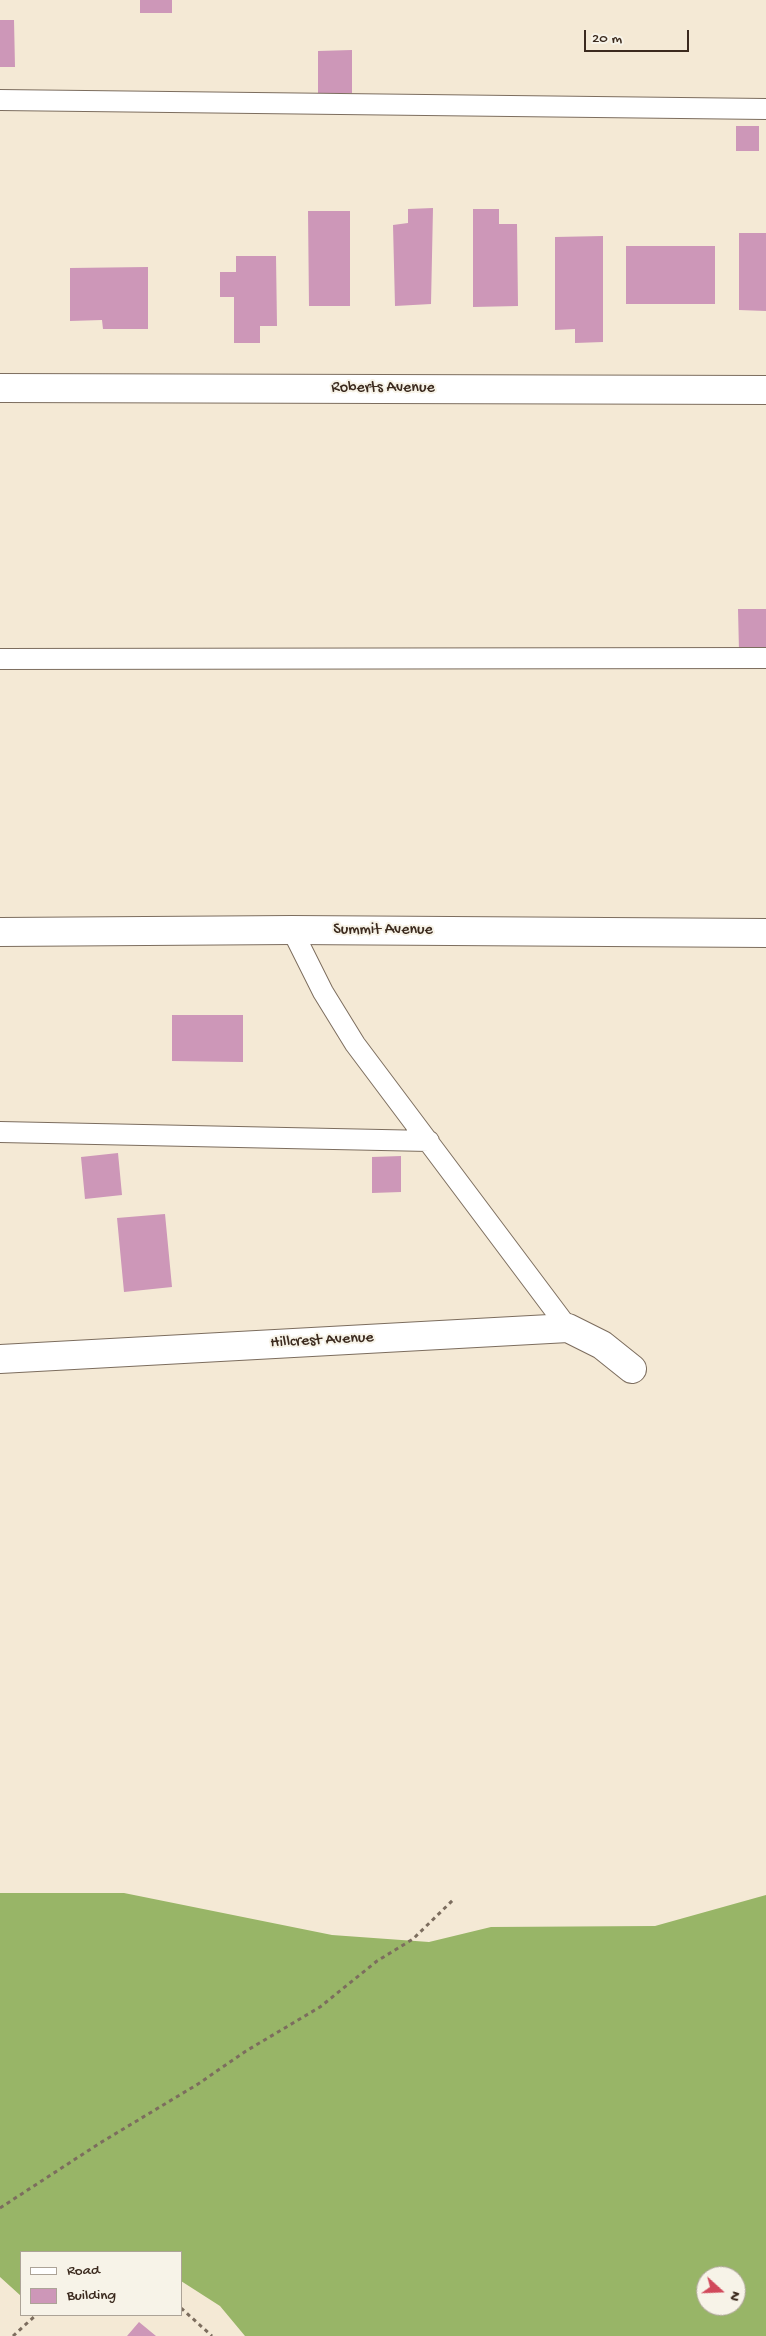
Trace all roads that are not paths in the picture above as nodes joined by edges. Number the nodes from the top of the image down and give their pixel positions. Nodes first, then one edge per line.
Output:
1 (0, 100) edge
2 (766, 110) edge
3 (0, 388) edge
4 (766, 390) edge
5 (766, 658) edge
6 (0, 659) edge
7 (292, 930) junction
8 (0, 932) edge
9 (766, 933) edge
10 (0, 1132) edge
11 (429, 1141) junction
12 (568, 1328) junction
13 (0, 1359) edge
14 (632, 1369) dead end

1 - 2 lane
3 - 4 street, Roberts Avenue
5 - 6 lane
7 - 8 street, Summit Avenue
7 - 9 street, Summit Avenue
7 - 11 lane
10 - 11 lane
11 - 12 lane
12 - 13 street, Hillcrest Avenue
12 - 14 street, Hillcrest Avenue

